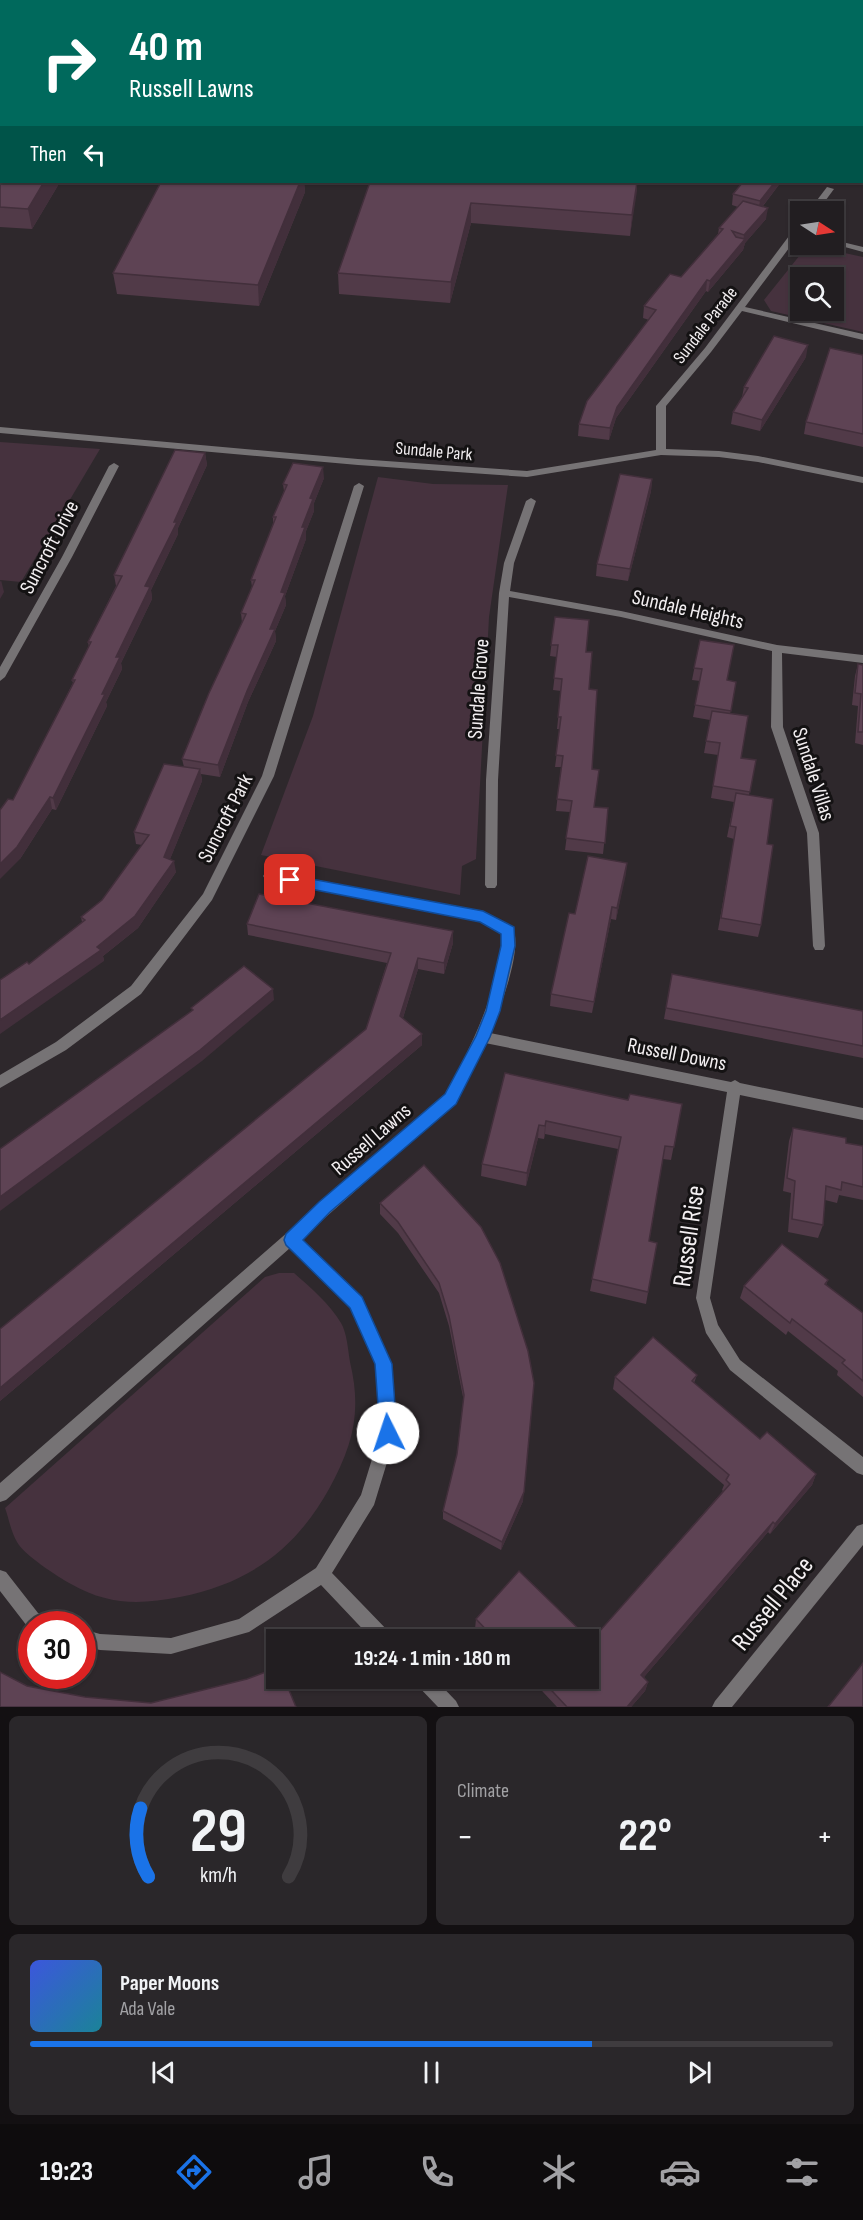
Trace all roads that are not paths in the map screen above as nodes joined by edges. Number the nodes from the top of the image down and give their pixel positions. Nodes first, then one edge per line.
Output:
1 (830, 189) dead end
2 (821, 201) edge
3 (790, 243) edge
4 (844, 245) edge
5 (863, 250) edge
6 (740, 308) junction
7 (863, 337) edge
8 (0, 430) edge
9 (661, 452) junction
10 (114, 466) dead end
11 (863, 480) edge
12 (359, 486) dead end
13 (531, 501) dead end
14 (504, 593) junction
15 (777, 649) junction
16 (863, 659) edge
17 (0, 677) edge
18 (269, 876) dead end
19 (491, 885) dead end
20 (819, 946) dead end
21 (483, 1037) junction
22 (0, 1082) edge
23 (735, 1086) junction
24 (863, 1114) edge
25 (292, 1240) junction
26 (863, 1467) edge
27 (0, 1494) edge
28 (863, 1532) edge
29 (322, 1574) junction
30 (0, 1578) edge
31 (26, 1611) edge
32 (374, 1629) edge
33 (96, 1641) edge
34 (433, 1689) edge
35 (450, 1707) edge
36 (721, 1707) edge

1 - 2 street
3 - 6 street, Sundale Parade
4 - 5 street
6 - 7 street
6 - 9 street, Sundale Parade
8 - 9 street, Sundale Park
9 - 11 street, Sundale Park
10 - 17 street, Suncroft Drive
12 - 22 street, Suncroft Park
13 - 14 street, Sundale Grove
14 - 15 street, Sundale Heights
14 - 19 street, Sundale Grove
15 - 16 street, Sundale Heights
15 - 20 street, Sundale Villas
18 - 21 street, Russell Lawns
21 - 23 street, Russell Downs
21 - 25 street, Russell Lawns
23 - 24 street, Russell Downs
23 - 26 street, Russell Rise
25 - 27 street, Russell Lawns
25 - 29 street
28 - 36 street, Russell Place
29 - 32 street
29 - 33 street
30 - 31 street
34 - 35 street

